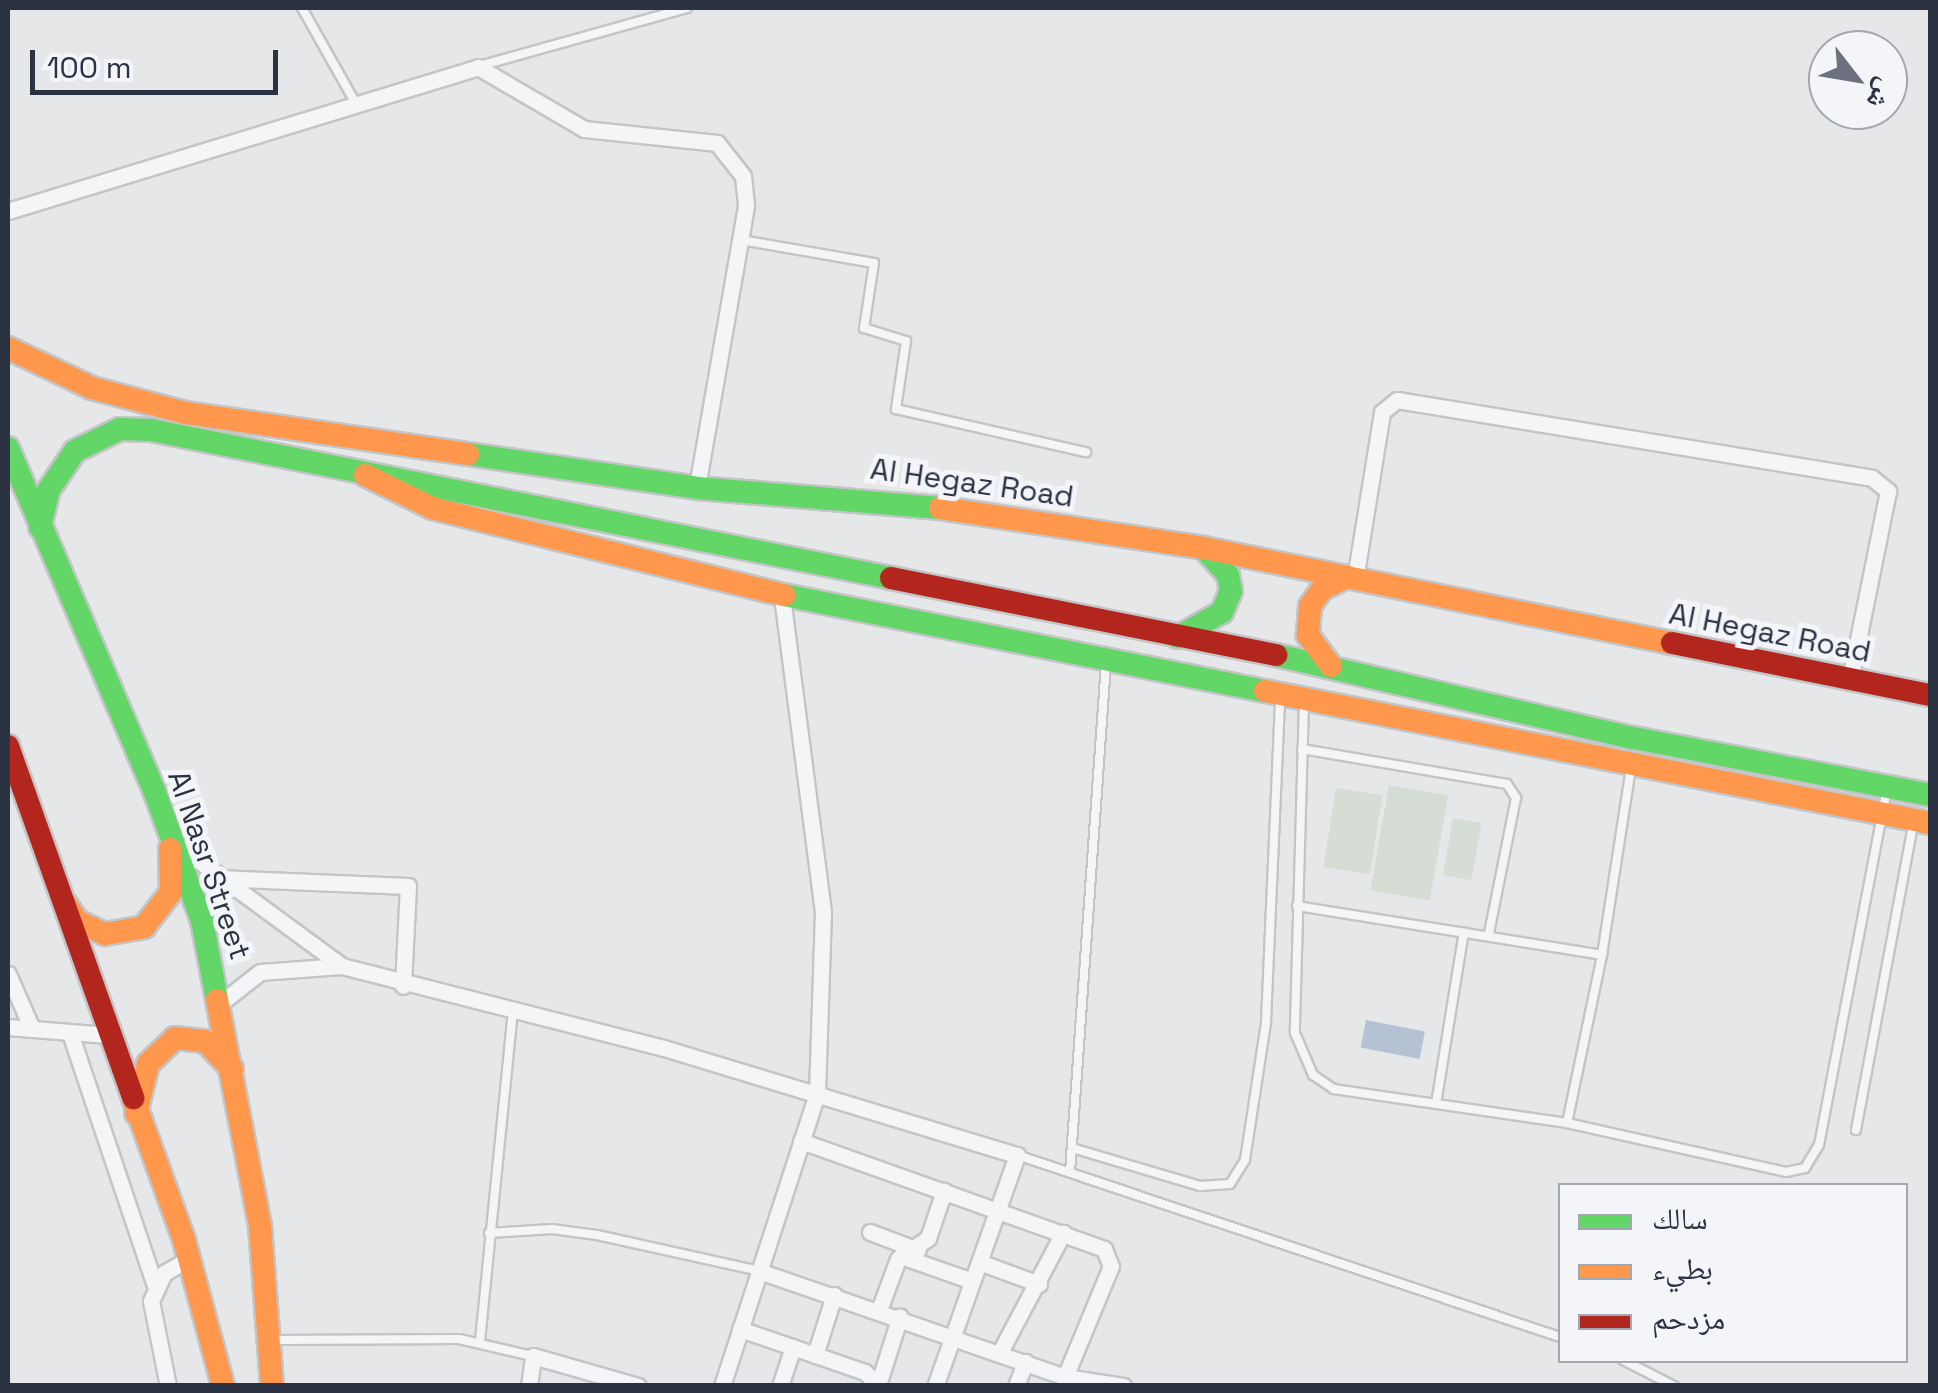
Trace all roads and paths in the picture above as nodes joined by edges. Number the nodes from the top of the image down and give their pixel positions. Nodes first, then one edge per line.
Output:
1 (302, 8) edge
2 (687, 8) edge
3 (478, 66) junction
4 (356, 104) junction
5 (8, 212) edge
6 (742, 240) junction
7 (8, 348) edge
8 (8, 448) edge
9 (1086, 452) dead end
10 (362, 474) junction
11 (697, 488) junction
12 (40, 528) junction
13 (1204, 548) junction
14 (1351, 578) junction
15 (782, 596) junction
16 (1178, 638) junction
17 (1107, 659) junction
18 (1331, 666) junction
19 (1850, 680) junction
20 (1926, 689) edge
21 (1292, 695) junction
22 (8, 746) edge
23 (1302, 749) junction
24 (1633, 749) junction
25 (1888, 786) junction
26 (1930, 794) edge
27 (1882, 813) junction
28 (1922, 821) edge
29 (170, 834) junction
30 (217, 878) junction
31 (56, 891) junction
32 (1297, 906) junction
33 (1464, 932) junction
34 (1489, 933) junction
35 (1602, 955) junction
36 (342, 966) junction
37 (8, 974) edge
38 (403, 986) junction
39 (222, 1002) junction
40 (513, 1010) junction
41 (8, 1027) edge
42 (32, 1029) junction
43 (70, 1034) junction
44 (108, 1036) junction
45 (235, 1073) junction
46 (817, 1093) junction
47 (1436, 1104) junction
48 (136, 1115) junction
49 (1567, 1123) junction
50 (1856, 1130) dead end
51 (801, 1141) junction
52 (1072, 1148) junction
53 (1017, 1155) junction
54 (1070, 1172) junction
55 (944, 1191) junction
56 (997, 1210) junction
57 (870, 1232) dead end
58 (489, 1233) junction
59 (1063, 1233) junction
60 (918, 1250) junction
61 (901, 1256) junction
62 (190, 1258) junction
63 (979, 1262) junction
64 (759, 1271) junction
65 (972, 1282) junction
66 (1039, 1284) junction
67 (155, 1286) junction
68 (834, 1295) junction
69 (879, 1310) junction
70 (900, 1316) junction
71 (740, 1329) junction
72 (954, 1334) junction
73 (1558, 1336) edge
74 (269, 1340) junction
75 (480, 1341) junction
76 (792, 1348) junction
77 (1000, 1352) junction
78 (815, 1355) junction
79 (533, 1356) junction
80 (1025, 1362) junction
81 (1628, 1363) edge
82 (1064, 1377) junction
83 (864, 1379) edge
84 (1083, 1382) edge
85 (878, 1385) edge
86 (168, 1386) edge
87 (223, 1386) edge
88 (272, 1386) edge
89 (529, 1386) edge
90 (638, 1386) edge
91 (722, 1386) edge
92 (780, 1386) edge
93 (935, 1386) edge
94 (1016, 1386) edge
95 (1123, 1386) edge
96 (1674, 1386) edge

1 - 4 lane
2 - 3 lane
3 - 4 street
3 - 6 street
4 - 5 street
6 - 9 lane
6 - 11 street
7 - 11 main road, Al Hegaz Road
8 - 12 main road, Al Nasr Street
10 - 12 main road
10 - 15 main road
10 - 16 main road
11 - 13 main road, Al Hegaz Road
12 - 29 main road, Al Nasr Street
13 - 14 main road, Al Hegaz Road
13 - 16 main road
14 - 18 main road
14 - 19 main road, Al Hegaz Road
14 - 19 street
15 - 17 main road
15 - 46 street
16 - 18 main road
17 - 21 main road
17 - 52 lane
18 - 24 main road
19 - 20 main road, Al Hegaz Road
21 - 23 lane
21 - 24 main road
21 - 52 lane
22 - 31 main road
23 - 32 lane
23 - 34 lane
24 - 25 main road
24 - 27 main road
24 - 35 lane
25 - 26 main road
25 - 27 lane
27 - 28 main road
27 - 49 lane
28 - 50 lane
29 - 30 street
29 - 31 main road
29 - 39 main road, Al Nasr Street
30 - 36 street
30 - 38 street
31 - 44 main road
32 - 33 lane
32 - 47 lane
33 - 34 lane
33 - 47 lane
34 - 35 lane
35 - 49 lane
36 - 38 street
36 - 39 street
37 - 42 street
38 - 40 street
39 - 45 main road, Al Nasr Street
40 - 46 street
40 - 58 lane
41 - 42 street
42 - 43 street
43 - 44 street
43 - 67 street
44 - 48 main road
45 - 48 main road
45 - 74 main road, Al Nasr Street
46 - 51 street
46 - 53 street
47 - 49 lane
48 - 62 main road
51 - 55 street
51 - 64 street
52 - 54 lane
53 - 54 lane
53 - 56 street
54 - 73 lane
55 - 56 street
55 - 60 street
56 - 59 street
56 - 63 street
57 - 60 street
58 - 64 lane
58 - 75 lane
59 - 66 street
59 - 82 street
60 - 61 street
61 - 65 street
61 - 69 street
62 - 67 street
62 - 87 main road
63 - 65 street
63 - 66 street
64 - 68 street
64 - 71 street
65 - 72 street
66 - 77 street
67 - 86 street
68 - 69 street
68 - 78 street
69 - 70 street
70 - 72 street
70 - 85 street
71 - 76 street
71 - 91 street
72 - 77 street
72 - 93 street
74 - 75 lane
74 - 88 main road, Al Nasr Street
75 - 79 lane
76 - 78 street
76 - 92 street
77 - 80 street
78 - 83 street
79 - 89 street
79 - 90 street
80 - 82 street
80 - 94 street
81 - 96 lane
82 - 84 street
83 - 85 street
84 - 95 street

